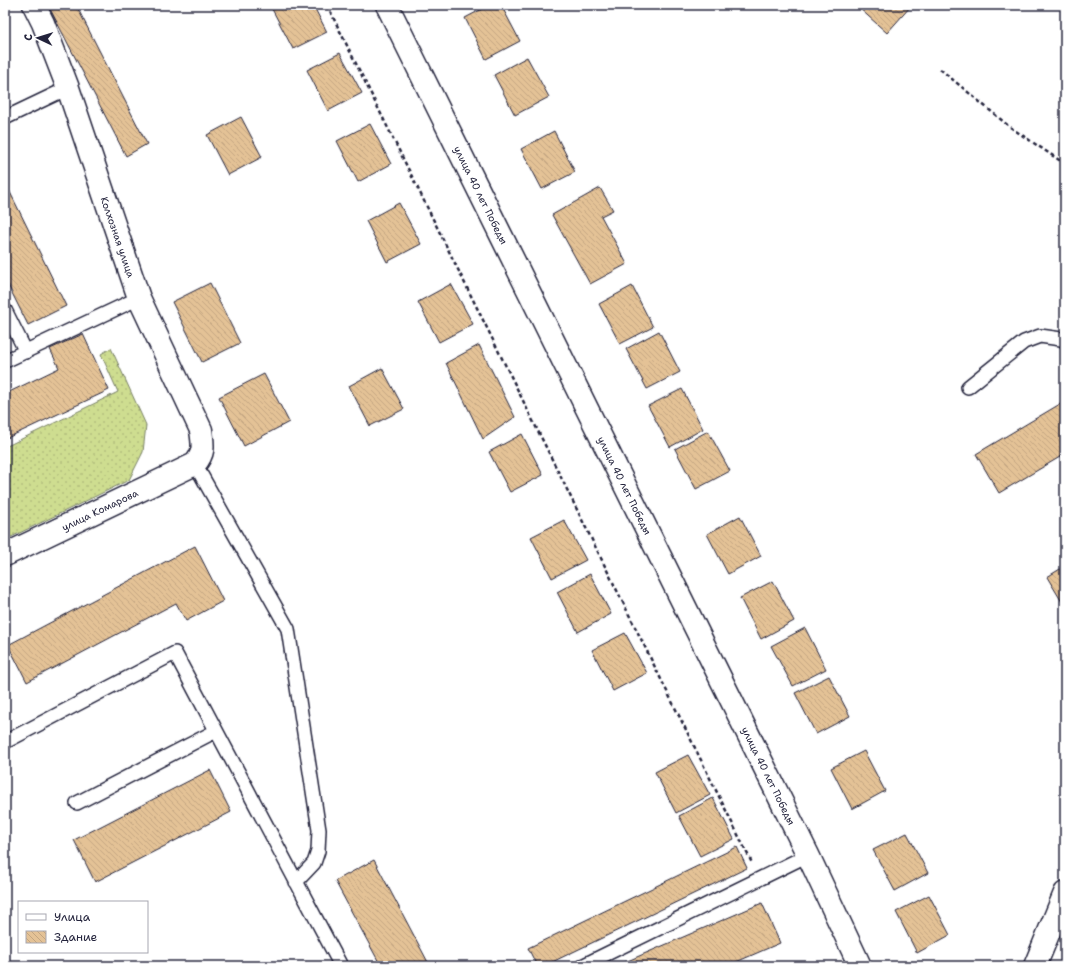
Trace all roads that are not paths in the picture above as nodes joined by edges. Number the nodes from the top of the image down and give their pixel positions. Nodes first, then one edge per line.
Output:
1 (34, 5) edge
2 (387, 5) edge
3 (68, 88) junction
4 (5, 118) edge
5 (139, 298) junction
6 (5, 310) edge
7 (1065, 341) edge
8 (26, 352) junction
9 (5, 362) edge
10 (968, 387) dead end
11 (195, 464) junction
12 (5, 555) edge
13 (216, 731) junction
14 (5, 742) edge
15 (77, 803) dead end
16 (808, 855) junction
17 (296, 882) junction
18 (1065, 893) edge
19 (341, 966) edge
20 (582, 966) edge
21 (860, 966) edge
22 (1035, 966) edge

1 - 3 street, Колхозная улица
2 - 16 street, улица 40 лет Победы
3 - 4 lane
3 - 5 street, Колхозная улица
5 - 8 lane
5 - 11 street, Колхозная улица
6 - 8 lane
7 - 10 lane
8 - 9 lane
11 - 12 street, улица Комарова
11 - 17 lane
13 - 14 lane
13 - 15 lane
13 - 17 lane
16 - 20 lane
16 - 21 street, улица 40 лет Победы
17 - 19 lane
18 - 22 street

